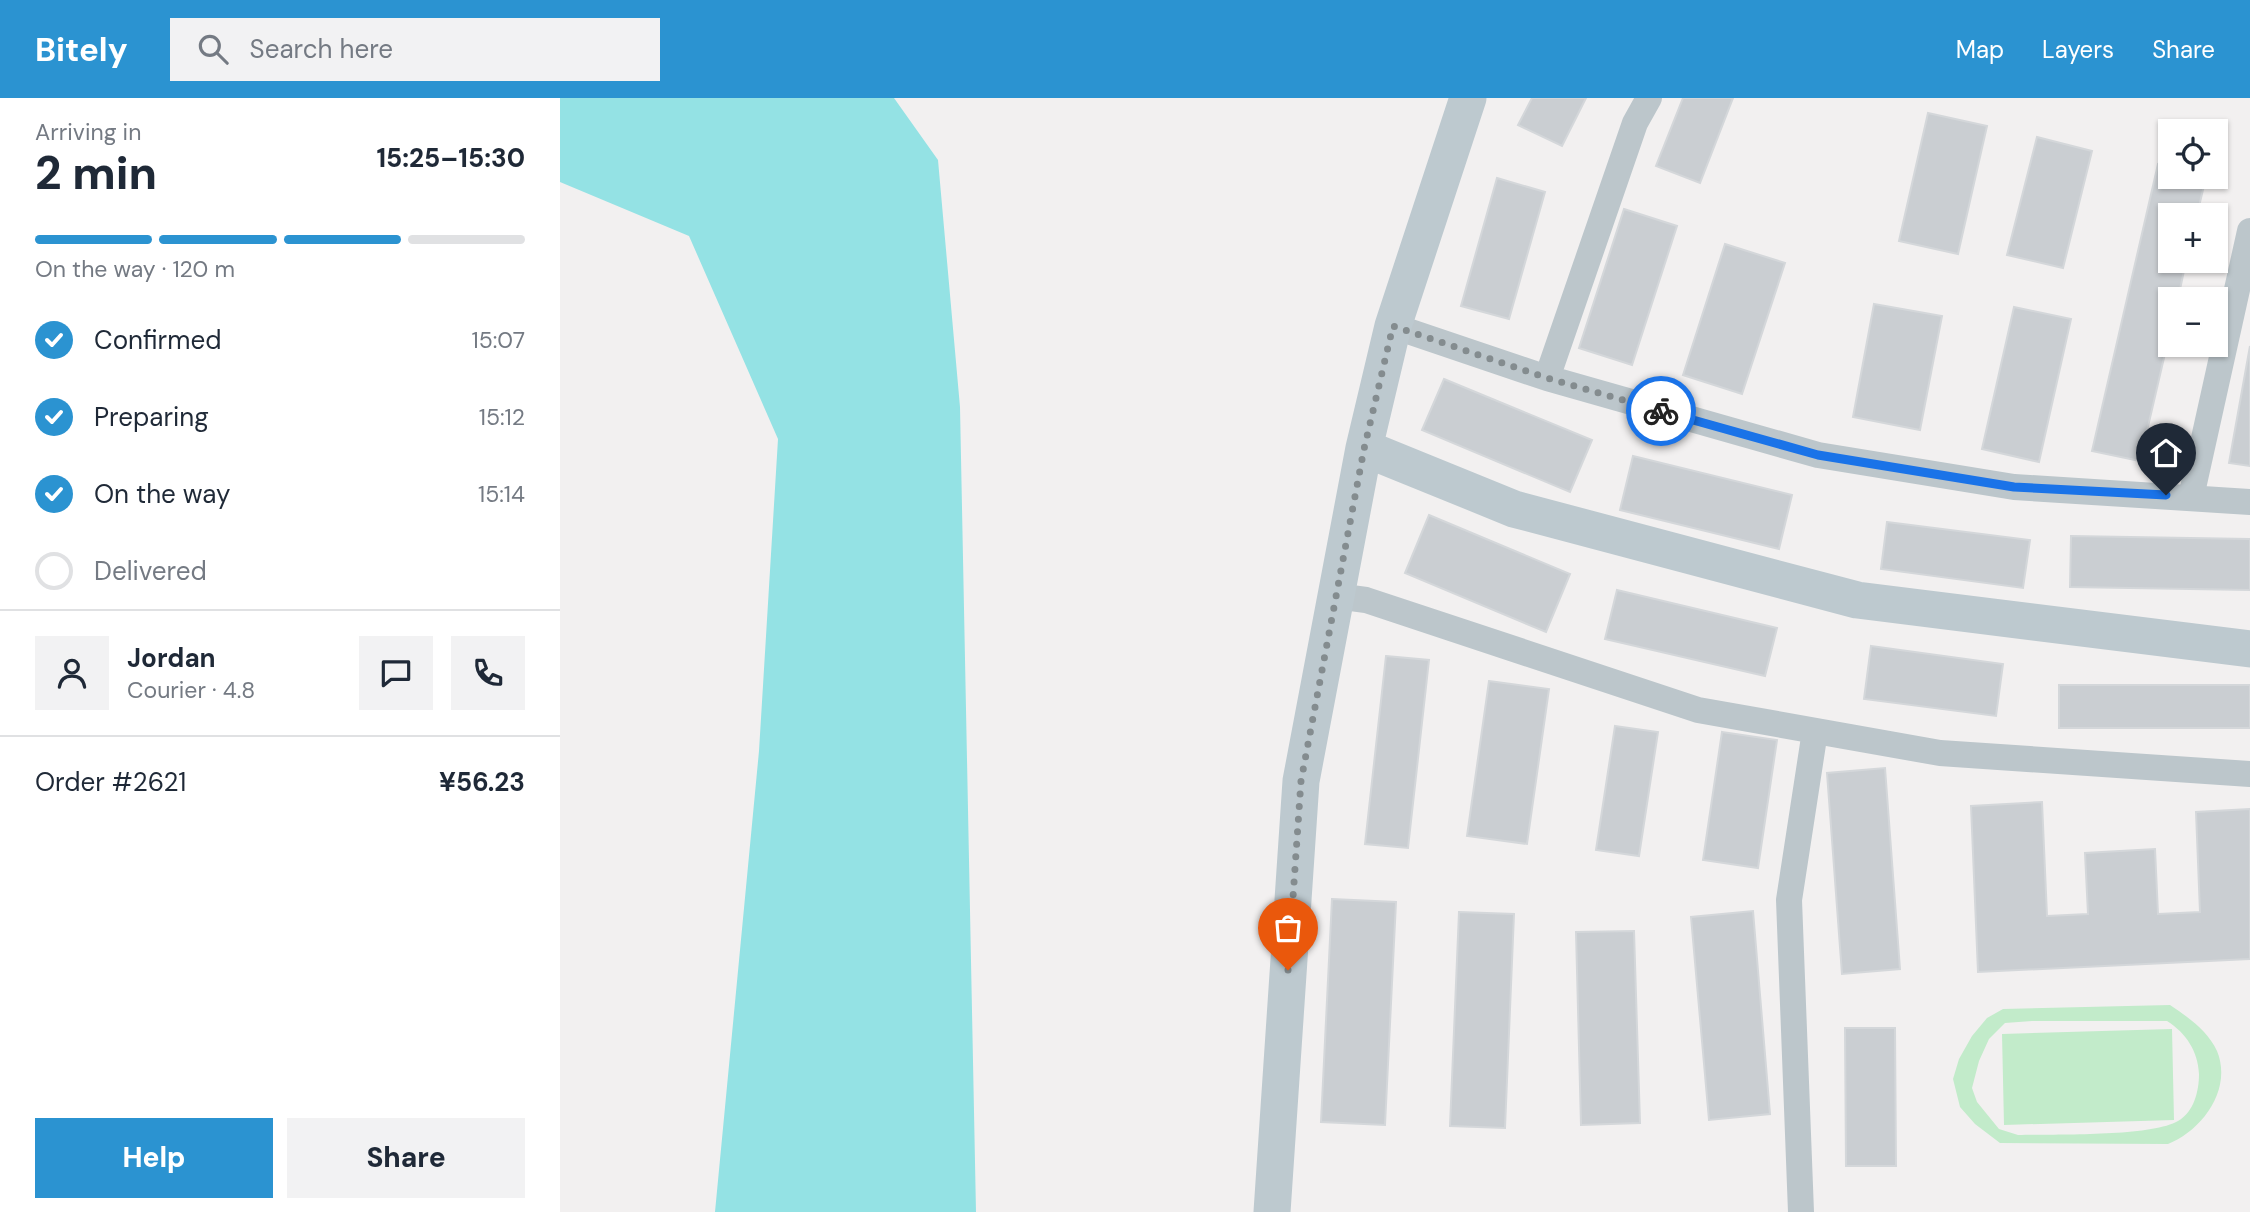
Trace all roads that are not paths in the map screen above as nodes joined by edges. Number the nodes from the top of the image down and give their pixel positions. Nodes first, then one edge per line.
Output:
1 (1468, 98) edge
2 (1649, 98) edge
3 (2250, 231) edge
4 (1393, 326) junction
5 (1547, 378) junction
6 (1364, 449) junction
7 (2191, 497) junction
8 (2250, 502) edge
9 (1336, 596) junction
10 (2250, 649) edge
11 (1815, 731) junction
12 (2250, 774) edge
13 (1272, 1212) edge
14 (1801, 1212) edge

1 - 4 street
2 - 5 street
3 - 7 street
4 - 5 street
4 - 6 street
5 - 7 street
6 - 9 street
6 - 10 street
7 - 8 street
9 - 11 street
9 - 13 street
11 - 12 street
11 - 14 street

